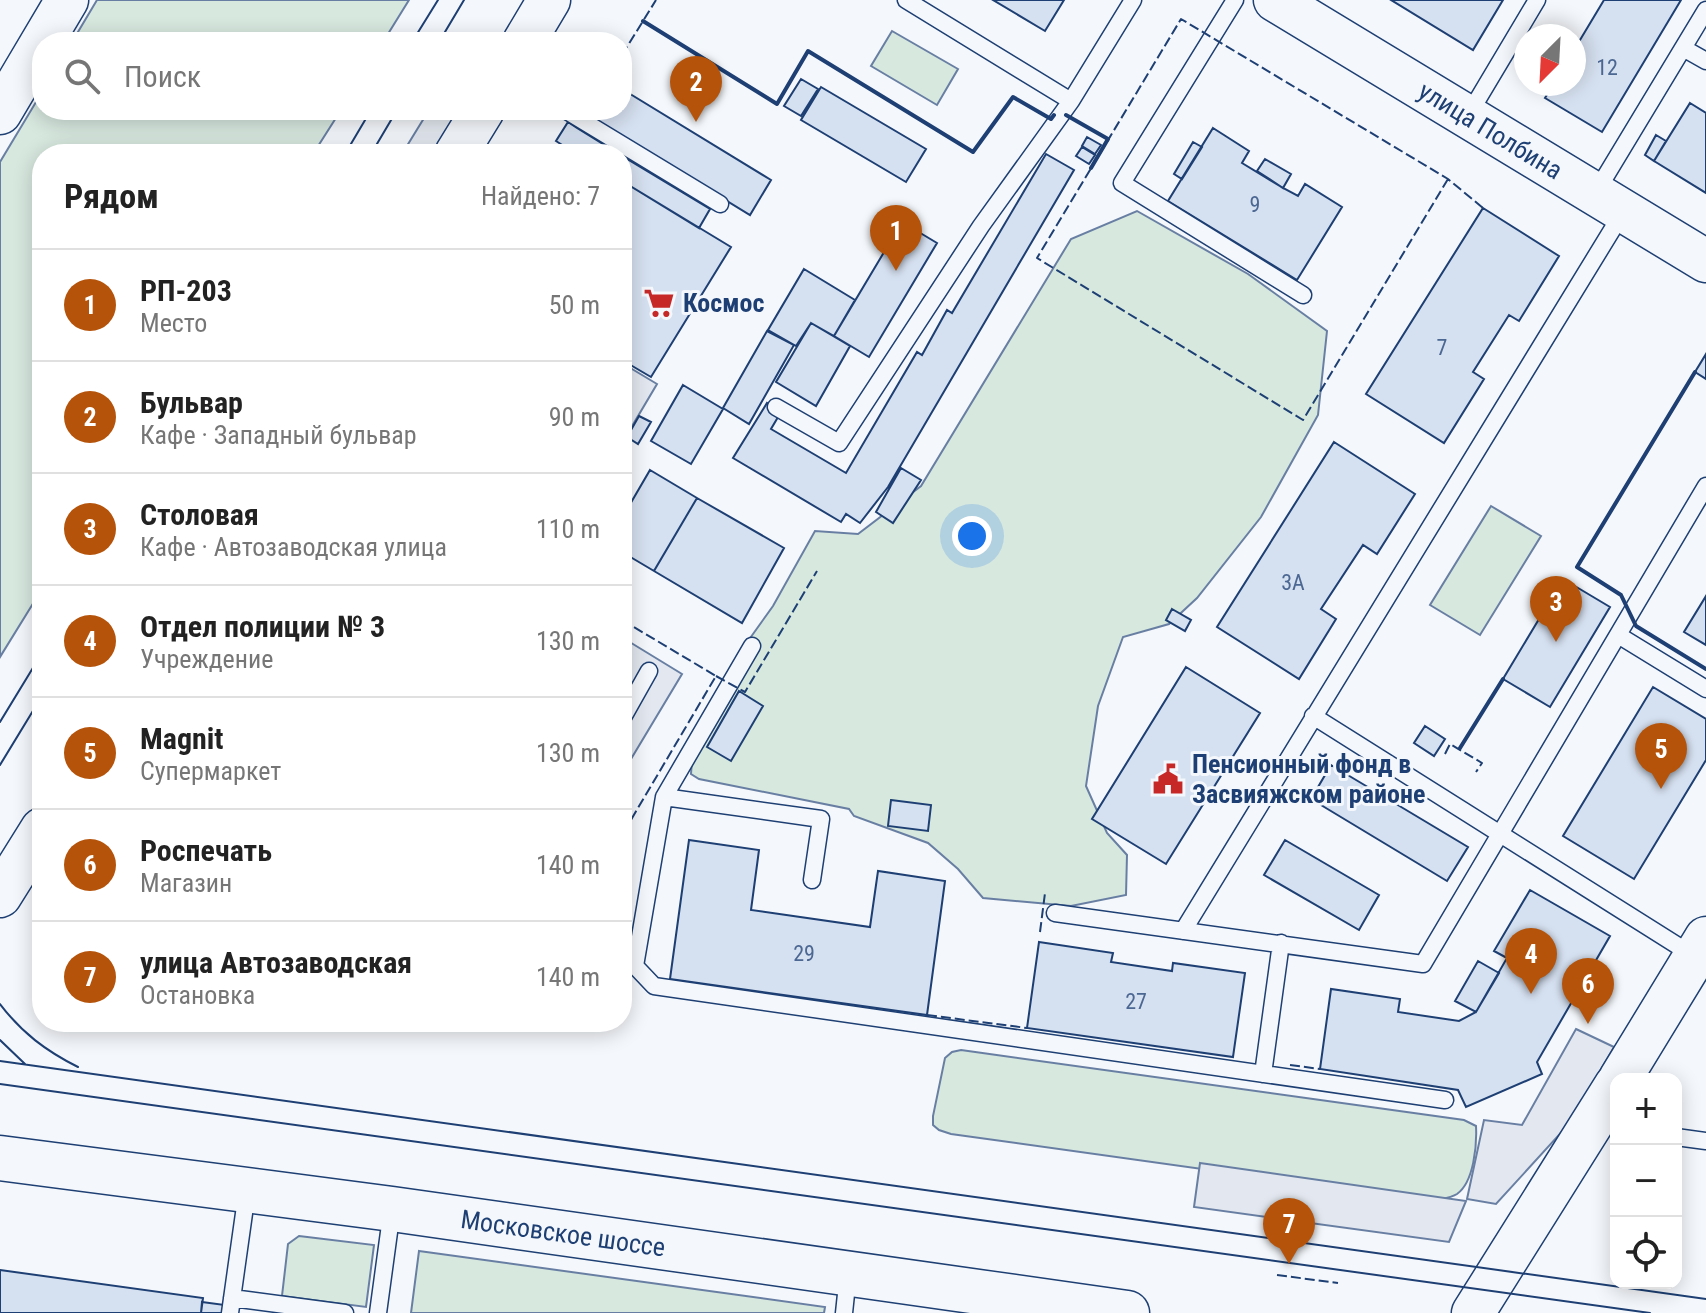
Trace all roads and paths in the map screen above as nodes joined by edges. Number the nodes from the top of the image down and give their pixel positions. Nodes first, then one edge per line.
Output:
1 (67, 0) edge
2 (549, 0) edge
3 (906, 0) edge
4 (1133, 0) edge
5 (1235, 0) edge
6 (1275, 0) edge
7 (1537, 0) edge
8 (1706, 10) edge
9 (48, 32) edge
10 (530, 32) edge
11 (1683, 48) junction
12 (32, 59) edge
13 (1706, 61) edge
14 (1071, 101) junction
15 (0, 113) edge
16 (1468, 116) junction
17 (477, 120) edge
18 (581, 120) edge
19 (462, 144) edge
20 (621, 144) edge
21 (632, 151) edge
22 (1609, 202) junction
23 (720, 204) dead end
24 (1706, 261) edge
25 (1303, 295) dead end
26 (776, 407) dead end
27 (1706, 486) edge
28 (1618, 635) junction
29 (752, 646) dead end
30 (649, 671) dead end
31 (1706, 689) edge
32 (632, 701) edge
33 (1313, 716) junction
34 (664, 797) junction
35 (1501, 834) junction
36 (32, 849) edge
37 (812, 880) dead end
38 (0, 896) edge
39 (1055, 913) dead end
40 (1183, 931) junction
41 (1281, 943) junction
42 (1700, 947) edge
43 (632, 951) edge
44 (632, 968) edge
45 (1624, 1073) edge
46 (1263, 1074) junction
47 (1610, 1098) edge
48 (1445, 1100) dead end
49 (1682, 1138) edge
50 (1706, 1141) edge
51 (0, 1158) edge
52 (247, 1191) junction
53 (392, 1209) junction
54 (846, 1293) edge
55 (231, 1305) edge
56 (345, 1313) edge
57 (378, 1313) edge
58 (1127, 1313) edge
59 (1473, 1313) edge

1 - 9 street
2 - 10 street
3 - 14 lane
4 - 14 lane
5 - 25 lane
6 - 16 street, улица Полбина
7 - 16 lane
8 - 11 lane
11 - 13 lane
11 - 22 lane
12 - 15 street
14 - 26 lane
16 - 22 street, улица Полбина
17 - 19 street
18 - 20 lane
21 - 23 lane
22 - 24 street, улица Полбина
22 - 33 lane
27 - 28 lane
28 - 31 lane
28 - 35 lane
29 - 34 lane
30 - 32 lane
33 - 35 lane
33 - 40 lane
34 - 37 lane
34 - 43 lane
35 - 41 lane
35 - 42 lane
36 - 38 street
39 - 40 lane
40 - 41 lane
41 - 46 lane
42 - 45 street
44 - 46 lane
46 - 48 lane
47 - 59 street
49 - 50 lane
51 - 52 main road, Московское шоссе
52 - 53 main road, Московское шоссе
52 - 55 lane
53 - 54 main road, Московское шоссе
53 - 57 lane
54 - 58 main road, Московское шоссе
55 - 56 lane

